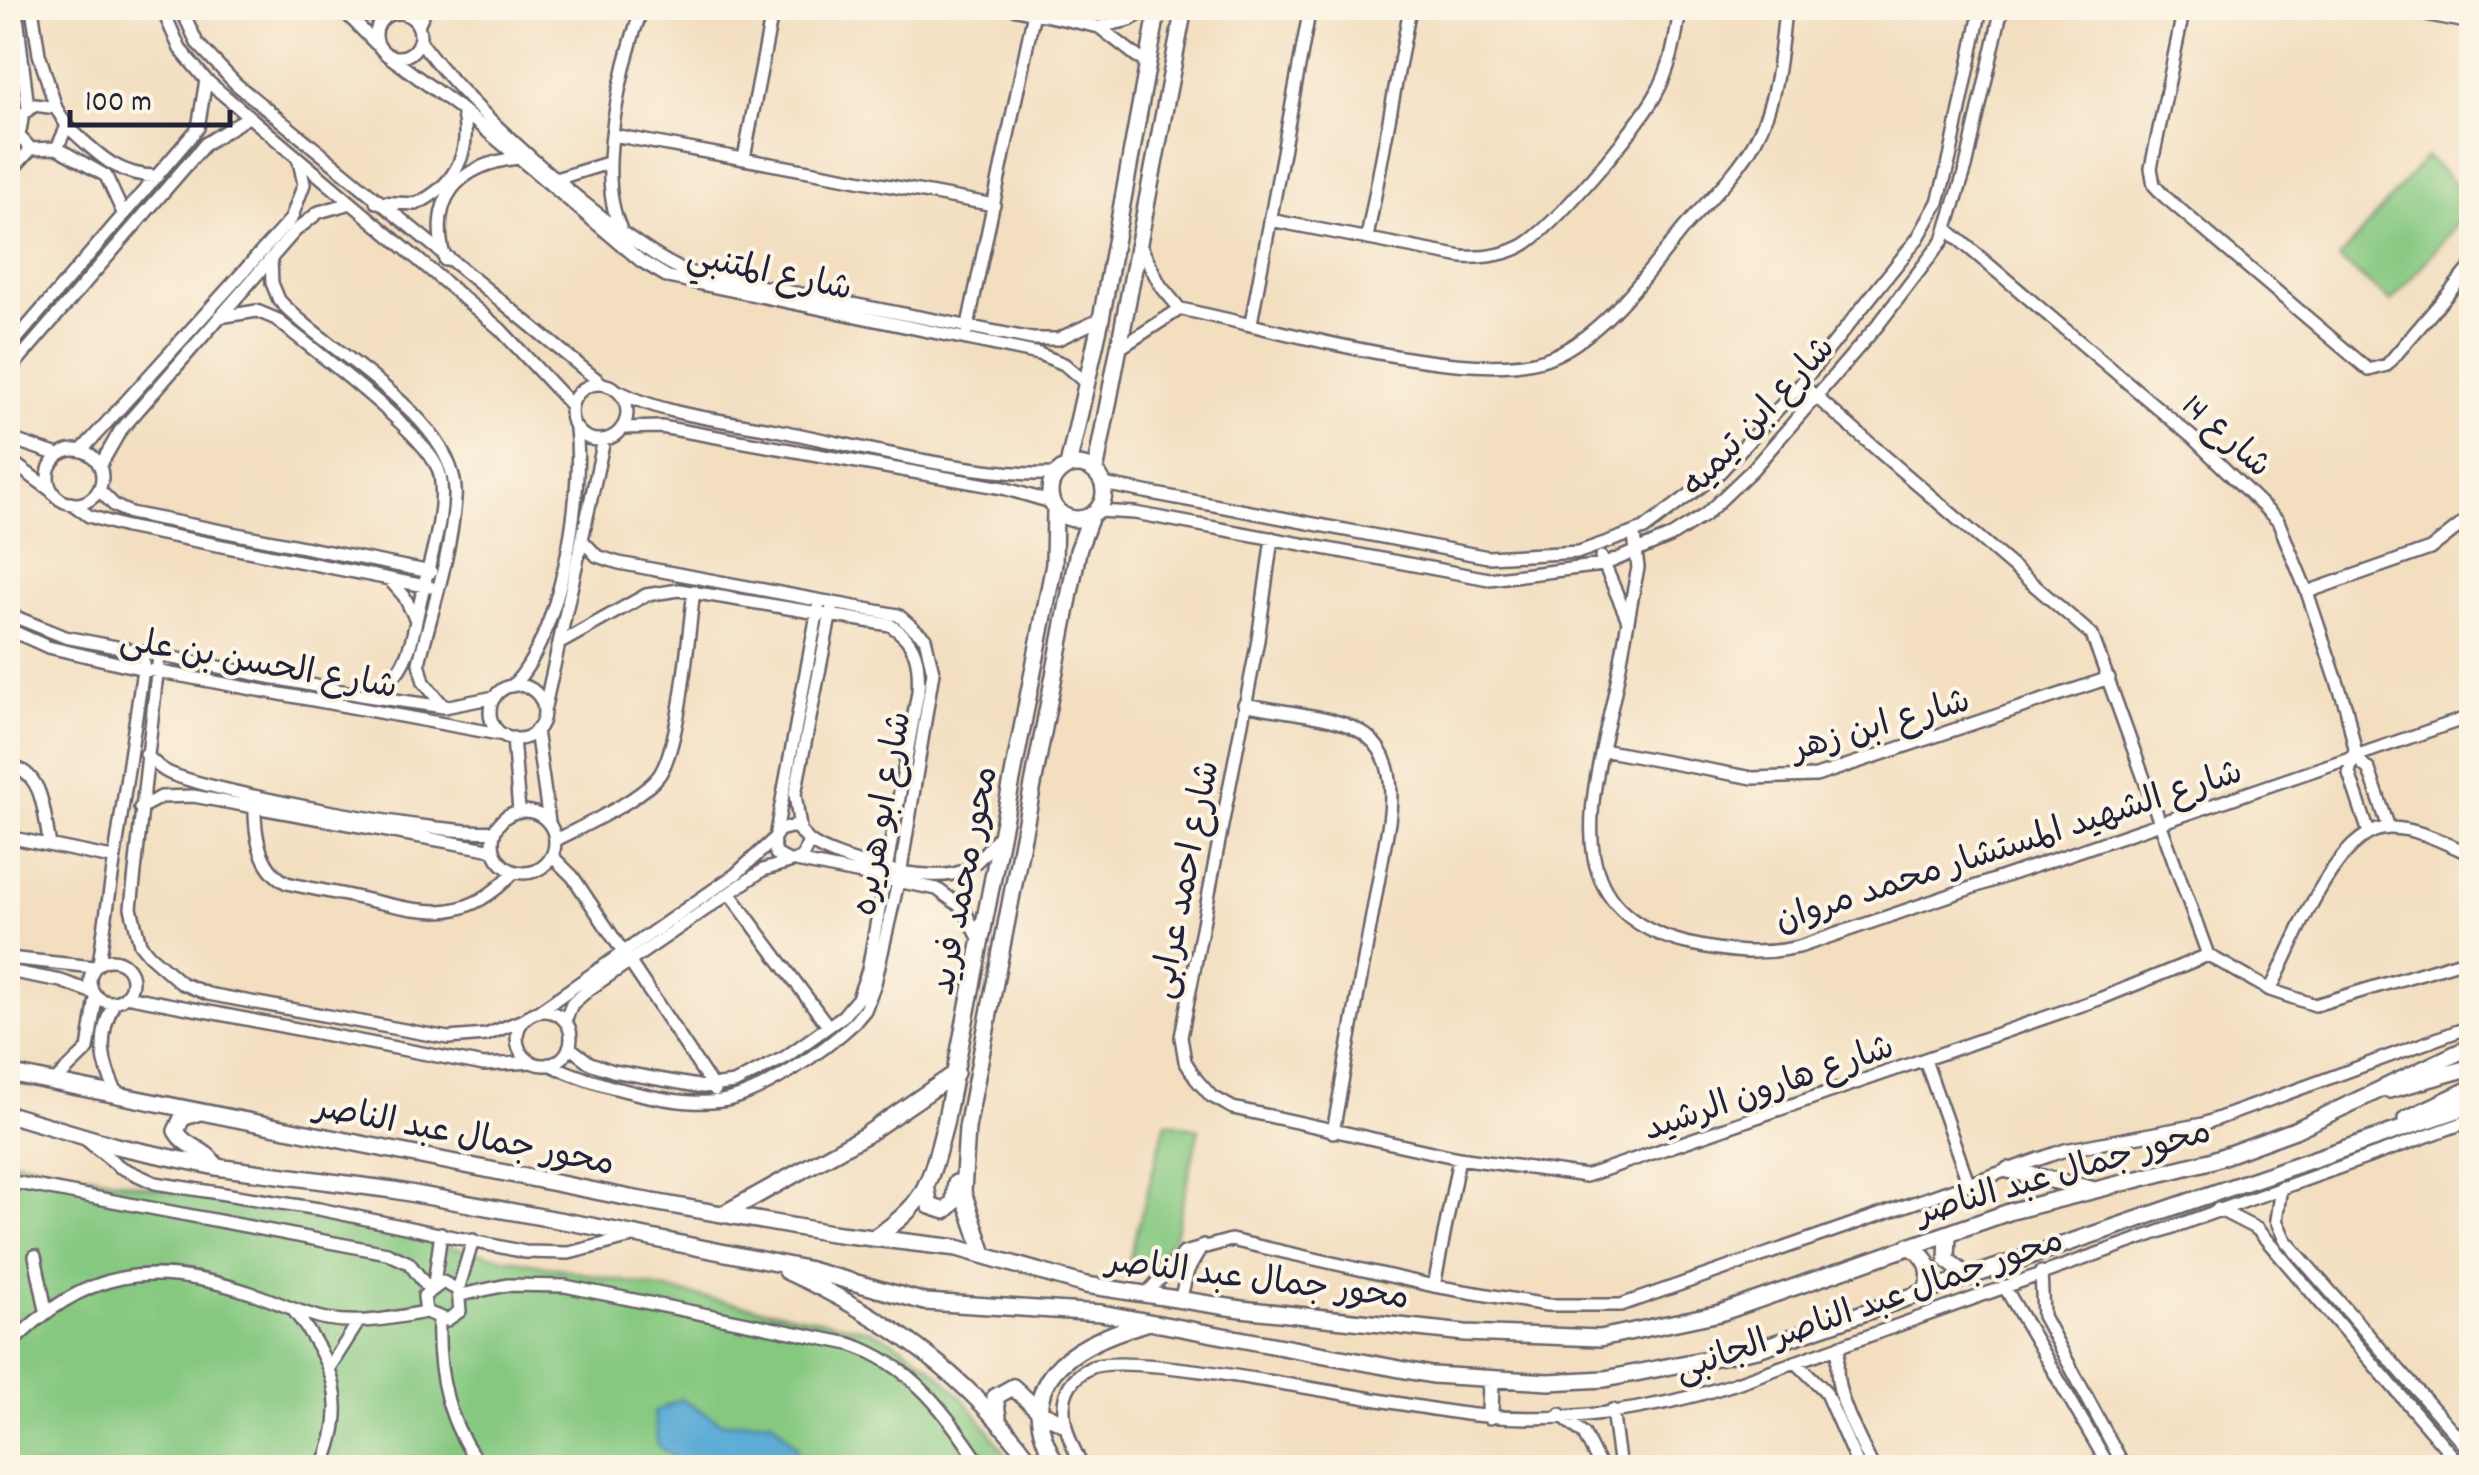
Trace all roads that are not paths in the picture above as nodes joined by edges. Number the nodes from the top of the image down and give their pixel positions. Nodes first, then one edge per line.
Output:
1 (16, 8) edge
2 (32, 8) edge
3 (162, 8) edge
4 (181, 8) edge
5 (341, 8) edge
6 (364, 8) edge
7 (426, 8) edge
8 (773, 8) edge
9 (1012, 8) edge
10 (1154, 8) edge
11 (1184, 8) edge
12 (1310, 8) edge
13 (1410, 8) edge
14 (1680, 8) edge
15 (1785, 8) edge
16 (1981, 8) edge
17 (2002, 8) edge
18 (2184, 8) edge
19 (2393, 8) edge
20 (640, 9) edge
21 (393, 12) edge
22 (1034, 12) junction
23 (2472, 22) edge
24 (418, 25) junction
25 (1100, 27) junction
26 (420, 40) junction
27 (383, 51) junction
28 (1148, 65) junction
29 (206, 80) junction
30 (28, 108) junction
31 (56, 108) junction
32 (462, 110) junction
33 (248, 117) junction
34 (67, 126) junction
35 (18, 127) junction
36 (613, 135) junction
37 (8, 146) edge
38 (57, 148) junction
39 (31, 149) junction
40 (518, 158) junction
41 (744, 158) junction
42 (300, 162) junction
43 (608, 163) junction
44 (8, 174) edge
45 (158, 176) junction
46 (559, 178) junction
47 (376, 202) junction
48 (351, 203) junction
49 (994, 205) junction
50 (123, 213) junction
51 (1933, 214) junction
52 (1270, 220) junction
53 (1949, 226) junction
54 (622, 231) junction
55 (1366, 238) junction
56 (1918, 238) junction
57 (1138, 242) junction
58 (1936, 249) junction
59 (270, 259) junction
60 (445, 260) junction
61 (2472, 266) edge
62 (241, 283) junction
63 (1180, 309) junction
64 (218, 317) junction
65 (1101, 318) junction
66 (1251, 323) junction
67 (968, 324) junction
68 (966, 339) junction
69 (8, 349) edge
70 (1117, 350) junction
71 (8, 372) edge
72 (601, 384) junction
73 (1087, 384) junction
74 (1802, 384) junction
75 (620, 392) junction
76 (1817, 397) junction
77 (571, 406) junction
78 (622, 428) junction
79 (576, 429) junction
80 (8, 438) edge
81 (604, 440) junction
82 (82, 450) junction
83 (58, 456) junction
84 (8, 459) edge
85 (100, 466) junction
86 (1062, 470) junction
87 (1099, 478) junction
88 (99, 490) junction
89 (52, 491) junction
90 (72, 504) junction
91 (1053, 506) junction
92 (1094, 514) junction
93 (2472, 516) edge
94 (1634, 535) junction
95 (1272, 538) junction
96 (583, 541) junction
97 (1598, 548) junction
98 (1638, 552) junction
99 (1603, 564) junction
100 (434, 572) junction
101 (386, 576) junction
102 (424, 585) junction
103 (438, 588) junction
104 (694, 591) junction
105 (2307, 592) junction
106 (825, 607) junction
107 (8, 614) edge
108 (416, 620) junction
109 (1628, 622) junction
110 (8, 630) edge
111 (562, 642) junction
112 (145, 654) junction
113 (159, 656) junction
114 (150, 670) junction
115 (2109, 678) junction
116 (512, 686) junction
117 (367, 696) junction
118 (494, 698) junction
119 (1244, 704) junction
120 (444, 706) junction
121 (146, 707) junction
122 (544, 711) junction
123 (2472, 716) edge
124 (536, 730) junction
125 (508, 737) junction
126 (1602, 750) junction
127 (146, 754) junction
128 (2354, 756) junction
129 (8, 765) edge
130 (255, 800) junction
131 (140, 808) junction
132 (519, 811) junction
133 (548, 822) junction
134 (2160, 823) junction
135 (800, 828) junction
136 (2389, 828) junction
137 (494, 831) junction
138 (2369, 832) junction
139 (1000, 835) junction
140 (8, 837) edge
141 (774, 837) junction
142 (556, 840) junction
143 (809, 841) junction
144 (50, 845) junction
145 (493, 850) junction
146 (2472, 854) edge
147 (552, 856) junction
148 (112, 858) junction
149 (792, 861) junction
150 (514, 872) junction
151 (883, 872) junction
152 (899, 875) junction
153 (730, 894) junction
154 (979, 938) junction
155 (140, 944) junction
156 (2208, 955) junction
157 (627, 956) junction
158 (8, 958) edge
159 (2472, 958) edge
160 (121, 962) junction
161 (97, 965) junction
162 (8, 972) edge
163 (2270, 990) junction
164 (94, 995) junction
165 (126, 996) junction
166 (114, 1003) junction
167 (539, 1011) junction
168 (523, 1020) junction
169 (566, 1021) junction
170 (828, 1026) junction
171 (2472, 1026) edge
172 (2472, 1046) edge
173 (569, 1048) junction
174 (1926, 1060) junction
175 (532, 1062) junction
176 (548, 1064) junction
177 (2472, 1067) edge
178 (956, 1073) junction
179 (8, 1074) edge
180 (54, 1082) junction
181 (714, 1087) junction
182 (2472, 1088) edge
183 (2377, 1092) junction
184 (120, 1096) junction
185 (720, 1101) junction
186 (2472, 1104) edge
187 (201, 1112) junction
188 (8, 1114) edge
189 (2472, 1120) edge
190 (1333, 1132) junction
191 (80, 1135) junction
192 (2382, 1135) junction
193 (1459, 1158) junction
194 (216, 1167) junction
195 (964, 1169) junction
196 (2008, 1170) junction
197 (8, 1181) edge
198 (1968, 1182) junction
199 (2281, 1188) junction
200 (927, 1190) junction
201 (2095, 1190) junction
202 (2218, 1209) junction
203 (723, 1214) junction
204 (441, 1233) junction
205 (1948, 1234) junction
206 (636, 1236) junction
207 (874, 1238) junction
208 (473, 1240) junction
209 (1203, 1244) junction
210 (1908, 1246) junction
211 (984, 1254) junction
212 (35, 1256) dead end
213 (759, 1259) junction
214 (2041, 1272) junction
215 (1967, 1276) junction
216 (2326, 1285) junction
217 (431, 1286) junction
218 (1434, 1286) junction
219 (2004, 1286) junction
220 (1925, 1292) junction
221 (460, 1293) junction
222 (2315, 1294) junction
223 (1145, 1295) junction
224 (1180, 1300) junction
225 (46, 1310) junction
226 (294, 1310) junction
227 (426, 1312) junction
228 (439, 1320) junction
229 (359, 1321) junction
230 (1148, 1322) junction
231 (2378, 1340) junction
232 (1841, 1345) junction
233 (8, 1346) edge
234 (2364, 1352) junction
235 (1796, 1362) junction
236 (331, 1365) junction
237 (2074, 1373) junction
238 (1490, 1380) junction
239 (2060, 1380) junction
240 (2417, 1386) junction
241 (2403, 1397) junction
242 (1612, 1410) junction
243 (1040, 1412) junction
244 (1560, 1414) junction
245 (1490, 1416) junction
246 (998, 1417) junction
247 (1063, 1423) junction
248 (2472, 1453) edge
249 (1864, 1463) edge
250 (322, 1468) edge
251 (483, 1468) edge
252 (983, 1468) edge
253 (1036, 1468) edge
254 (1060, 1468) edge
255 (1084, 1468) edge
256 (1601, 1468) edge
257 (1620, 1468) edge
258 (2110, 1468) edge
259 (2125, 1468) edge
260 (2463, 1468) edge

1 - 30 street
2 - 31 street
3 - 29 street
4 - 47 street
5 - 27 street, شارع المتنبي
6 - 21 street
7 - 24 street
8 - 41 street
9 - 22 street
10 - 25 street
10 - 28 main road
11 - 57 main road
12 - 52 street
13 - 55 street
14 - 55 street
15 - 66 street
16 - 51 street, شارع ابن تيميه
17 - 53 street, شارع ابن تيميه
18 - 61 street
19 - 23 street
20 - 36 street
21 - 24 street
21 - 27 street
22 - 25 street
22 - 49 street
24 - 26 street
25 - 28 street
26 - 27 street
26 - 46 street, شارع المتنبي
27 - 32 street, شارع المتنبي
28 - 65 main road
29 - 33 street
29 - 45 street
30 - 31 street
30 - 35 street
31 - 34 street
32 - 40 street, شارع المتنبي
32 - 47 street
33 - 42 street
33 - 71 street
34 - 38 street
34 - 45 street
35 - 37 street
35 - 39 street
36 - 41 street
36 - 43 street
38 - 39 street
38 - 50 street
39 - 44 street
40 - 60 street
40 - 68 street, شارع المتنبي
41 - 49 street
42 - 48 street
42 - 62 street
43 - 46 street
43 - 54 street
45 - 50 street
46 - 54 street, شارع المتنبي
47 - 60 street
48 - 59 street
48 - 77 street
49 - 67 street
50 - 69 street
51 - 53 street, شارع 14
51 - 56 street, شارع ابن تيميه
52 - 55 street
52 - 66 street
53 - 58 street, شارع ابن تيميه
53 - 105 street, شارع 14
54 - 67 street, شارع المتنبي
56 - 58 street
56 - 74 street, شارع ابن تيميه
57 - 63 street
57 - 70 main road
58 - 76 street, شارع ابن تيميه
59 - 62 street
59 - 100 street
60 - 72 street
62 - 64 street
62 - 82 street
63 - 66 street
63 - 70 street
64 - 85 street
64 - 100 street
65 - 67 street, شارع المتنبي
65 - 73 main road
67 - 68 street
68 - 73 street, شارع المتنبي
70 - 87 main road
72 - 75 street
72 - 77 street
73 - 86 main road
74 - 76 street
74 - 94 street, شارع ابن تيميه
75 - 78 street
75 - 86 street
76 - 98 street, شارع ابن تيميه
76 - 115 street
77 - 79 street
78 - 81 street
78 - 91 street
79 - 81 street
79 - 116 street
80 - 83 street
81 - 96 street
82 - 83 street
82 - 85 street
83 - 89 street
84 - 89 street
85 - 88 street
86 - 87 main road
86 - 91 main road
87 - 92 main road
87 - 97 street, شارع ابن تيميه
88 - 90 street
88 - 100 street
89 - 90 street
90 - 101 street
91 - 92 main road
91 - 139 main road, محور محمد فريد
92 - 95 street, شارع ابن تيميه
92 - 195 main road, محور محمد فريد
93 - 105 street
94 - 97 street, شارع ابن تيميه
94 - 98 street, شارع الشهيد المستشار محمد مروان
95 - 99 street, شارع ابن تيميه
95 - 119 street, شارع احمد عرابى
96 - 106 street, شارع ابو هريره
96 - 111 street
97 - 99 street
98 - 99 street, شارع ابن تيميه
98 - 109 street, شارع الشهيد المستشار محمد مروان
99 - 109 street
100 - 102 street
100 - 103 street
101 - 102 street
101 - 108 street
102 - 103 street
102 - 108 street
103 - 120 street
104 - 106 street, شارع ابو هريره
104 - 111 street, شارع ابو هريره
104 - 142 street
105 - 128 street, شارع 14
106 - 135 street
106 - 141 street
106 - 151 street, شارع ابو هريره
106 - 152 street, شارع ابو هريره
107 - 112 street, شارع الحسن بن على
108 - 117 street
109 - 126 street, شارع الشهيد المستشار محمد مروان
110 - 114 street, شارع الحسن بن على
111 - 122 street
112 - 113 street, شارع الحسن بن على
112 - 114 street
113 - 114 street
113 - 117 street, شارع الحسن بن على
114 - 121 street
114 - 125 street, شارع الحسن بن على
115 - 126 street, شارع ابن زهر
115 - 134 street
116 - 118 street
116 - 122 street
117 - 120 street, شارع الحسن بن على
118 - 120 street, شارع الحسن بن على
118 - 125 street
119 - 190 street, شارع احمد عرابى
119 - 190 street
121 - 127 street
121 - 148 street
122 - 124 street
123 - 128 street, شارع الشهيد المستشار محمد مروان
124 - 125 street
124 - 133 street
125 - 132 street
126 - 134 street, شارع الشهيد المستشار محمد مروان
127 - 130 street
127 - 131 street
128 - 134 street, شارع الشهيد المستشار محمد مروان
128 - 136 street
128 - 138 street
129 - 144 street
130 - 131 street
130 - 137 street
130 - 145 street
130 - 150 street
131 - 155 street
132 - 133 street
132 - 137 street
133 - 142 street
134 - 156 street
135 - 141 street
135 - 143 street
136 - 138 street
136 - 146 street
137 - 145 street
138 - 163 street
139 - 152 street
139 - 154 main road, محور محمد فريد
140 - 144 street
141 - 149 street
141 - 157 street
142 - 147 street
143 - 149 street
143 - 151 street
144 - 148 street
145 - 150 street
147 - 150 street
147 - 157 street
148 - 161 street
149 - 151 street
149 - 153 street
151 - 152 street
151 - 170 street, شارع ابو هريره
152 - 154 street
152 - 185 street, شارع ابو هريره
153 - 157 street
153 - 170 street
154 - 178 main road, محور محمد فريد
155 - 160 street
155 - 168 street
156 - 163 street
156 - 174 street, شارع هارون الرشيد
157 - 167 street
157 - 169 street
157 - 181 street
158 - 161 street
159 - 163 street
160 - 161 street
160 - 165 street
161 - 164 street
162 - 164 street
164 - 166 street
164 - 180 street
165 - 166 street
165 - 175 street
166 - 184 street
167 - 168 street
167 - 169 street
168 - 175 street
169 - 173 street
170 - 181 street, شارع ابو هريره
171 - 196 street
172 - 183 main road, محور جمال عبد الناصر
173 - 176 street
173 - 181 street, شارع ابو هريره
174 - 193 street, شارع هارون الرشيد
174 - 198 street
175 - 176 street
176 - 185 street, شارع ابو هريره
177 - 183 main road
178 - 200 main road, محور محمد فريد
178 - 203 main road
179 - 180 main road, محور جمال عبد الناصر
180 - 184 main road, محور جمال عبد الناصر
181 - 185 street
182 - 192 main road
183 - 201 main road, محور جمال عبد الناصر
184 - 187 main road, محور جمال عبد الناصر
186 - 192 main road, محور جمال عبد الناصر
187 - 194 main road
187 - 203 main road, محور جمال عبد الناصر
188 - 191 main road, محور جمال عبد الناصر
189 - 199 street, محور جمال عبد الناصر الجانبى
190 - 193 street, شارع هارون الرشيد
191 - 194 main road, محور جمال عبد الناصر
191 - 204 street
192 - 215 main road, محور جمال عبد الناصر
193 - 218 street
194 - 206 main road, محور جمال عبد الناصر
195 - 200 main road
195 - 211 main road, محور محمد فريد
196 - 198 street
196 - 201 main road
197 - 217 street
198 - 218 street
199 - 202 street, محور جمال عبد الناصر الجانبى
199 - 216 street
200 - 207 main road
201 - 205 main road, محور جمال عبد الناصر
202 - 214 street, محور جمال عبد الناصر الجانبى
202 - 222 street
203 - 207 main road, محور جمال عبد الناصر
204 - 208 street
204 - 217 street
205 - 210 main road, محور جمال عبد الناصر
205 - 215 main road
206 - 208 street
206 - 213 main road, محور جمال عبد الناصر
207 - 211 main road, محور جمال عبد الناصر
208 - 221 street
209 - 218 street
209 - 223 street
209 - 224 street
210 - 220 main road
210 - 224 main road, محور جمال عبد الناصر
211 - 223 main road, محور جمال عبد الناصر
212 - 225 street
213 - 230 main road, محور جمال عبد الناصر
213 - 246 main road
214 - 219 street, محور جمال عبد الناصر الجانبى
214 - 237 street
215 - 220 main road, محور جمال عبد الناصر
216 - 222 street
216 - 231 street
217 - 221 street
217 - 227 street
219 - 232 street, محور جمال عبد الناصر الجانبى
219 - 239 street
220 - 238 main road, محور جمال عبد الناصر
221 - 228 street
221 - 252 street
222 - 234 street
223 - 224 main road, محور جمال عبد الناصر
225 - 226 street
225 - 233 street
226 - 229 street
226 - 236 street
227 - 228 street
227 - 229 street
228 - 251 street
229 - 236 street
230 - 238 main road, محور جمال عبد الناصر
230 - 243 main road
231 - 234 street
231 - 240 street
232 - 235 street, محور جمال عبد الناصر الجانبى
232 - 249 street
234 - 241 street
235 - 242 street, محور جمال عبد الناصر الجانبى
235 - 249 street
236 - 250 street
237 - 239 street
237 - 259 street
238 - 245 main road
239 - 258 street
240 - 241 street
240 - 248 street
241 - 260 street
242 - 244 street, محور جمال عبد الناصر الجانبى
242 - 257 street
243 - 246 main road
243 - 247 main road
243 - 254 main road
244 - 245 street, محور جمال عبد الناصر الجانبى
244 - 256 street
245 - 247 street, محور جمال عبد الناصر الجانبى
246 - 253 main road
247 - 255 street

